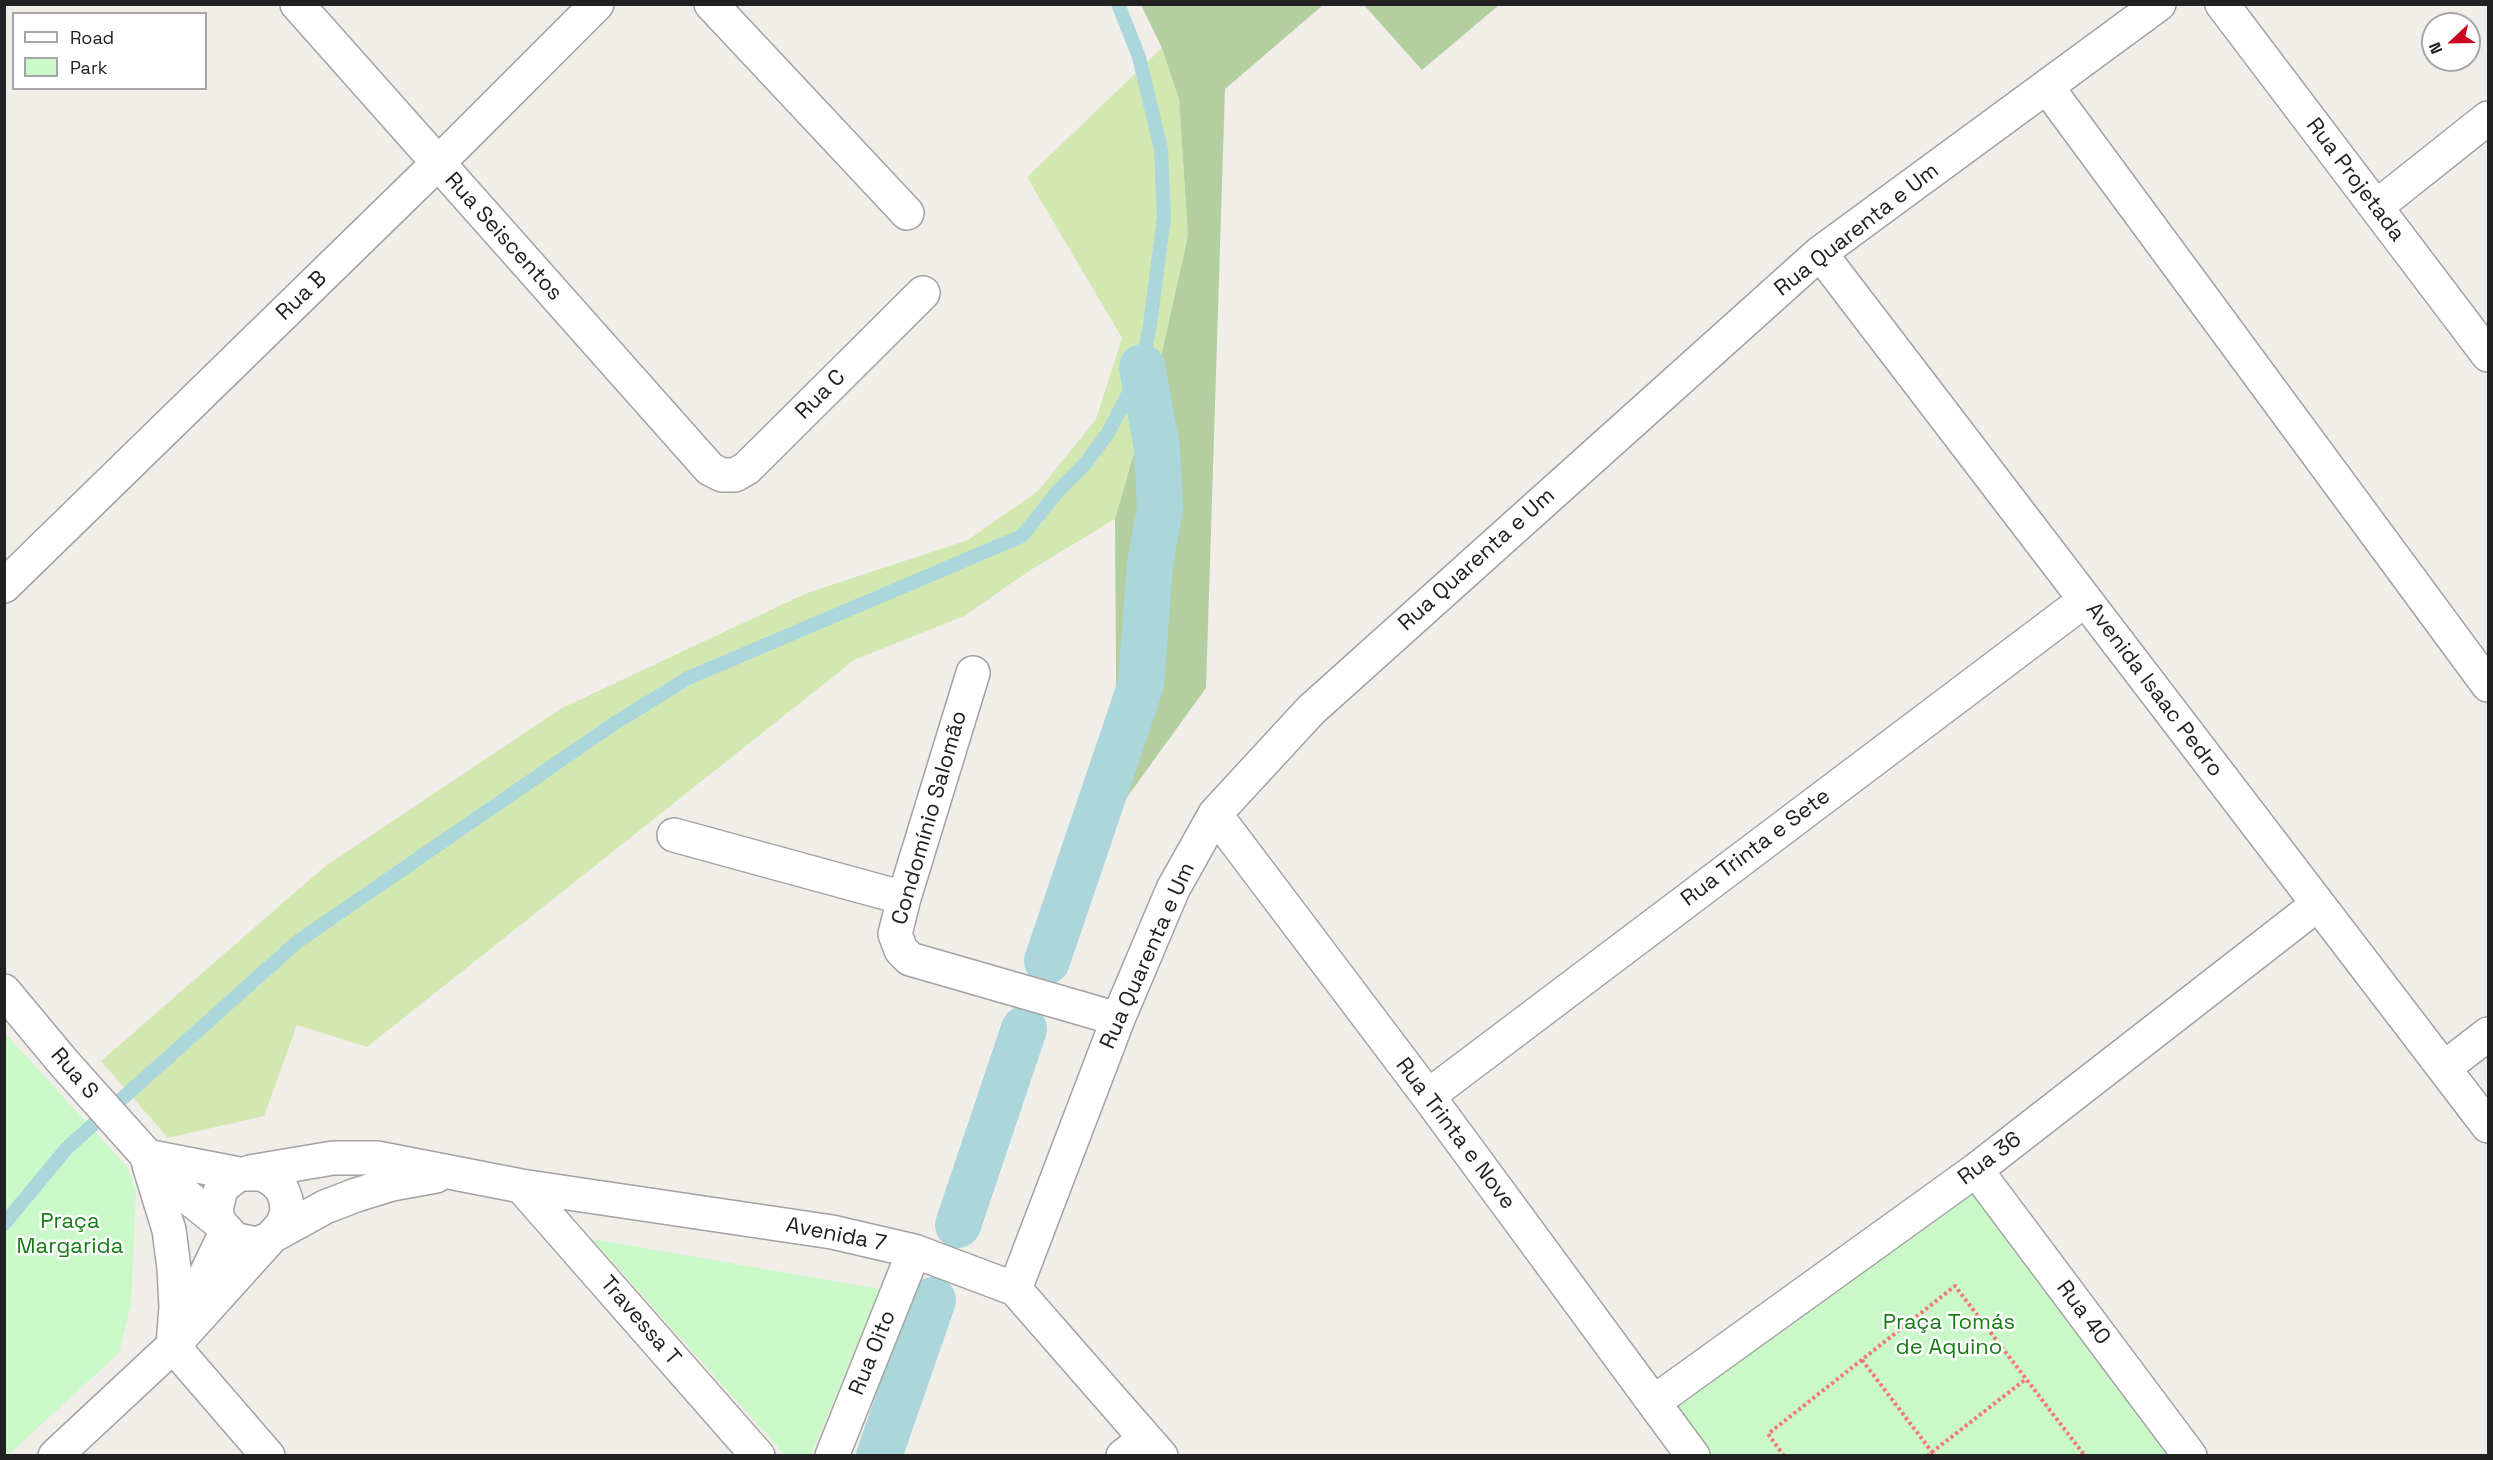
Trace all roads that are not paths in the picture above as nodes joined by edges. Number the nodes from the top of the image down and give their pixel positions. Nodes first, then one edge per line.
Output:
1 (297, 4) edge
2 (597, 4) edge
3 (711, 4) edge
4 (2159, 4) edge
5 (2222, 4) edge
6 (2047, 87) junction
7 (2488, 118) edge
8 (438, 164) junction
9 (2376, 207) junction
10 (907, 213) dead end
11 (1820, 254) junction
12 (923, 292) dead end
13 (2488, 355) edge
14 (710, 469) joint
15 (4, 586) edge
16 (2085, 600) junction
17 (973, 673) dead end
18 (2488, 685) edge
19 (1215, 814) junction
20 (674, 835) dead end
21 (904, 898) junction
22 (2318, 904) junction
23 (4, 990) edge
24 (1118, 1019) junction
25 (2488, 1034) edge
26 (2444, 1068) junction
27 (1428, 1096) junction
28 (2488, 1126) edge
29 (138, 1147) junction
30 (1976, 1170) junction
31 (245, 1173) junction
32 (456, 1173) junction
33 (521, 1186) junction
34 (222, 1227) junction
35 (272, 1237) junction
36 (914, 1251) junction
37 (1015, 1289) junction
38 (172, 1346) junction
39 (1653, 1402) junction
40 (1146, 1451) edge
41 (56, 1455) edge
42 (268, 1455) edge
43 (758, 1455) edge
44 (832, 1455) edge
45 (1693, 1455) edge
46 (2190, 1455) edge

1 - 8 street, Rua Seiscentos
2 - 8 street, Rua B
3 - 10 street
4 - 6 street, Rua Quarenta e Um
5 - 9 street, Rua Projetada
6 - 11 street, Rua Quarenta e Um
6 - 18 street
7 - 9 street
8 - 14 street, Rua Seiscentos
8 - 15 street, Rua B
9 - 13 street, Rua Projetada
11 - 16 street, Avenida Isaac Pedro
11 - 19 street, Rua Quarenta e Um
12 - 14 street, Rua C
16 - 22 street, Avenida Isaac Pedro
16 - 27 street, Rua Trinta e Sete
17 - 21 street, Condomínio Salomão
19 - 24 street, Rua Quarenta e Um
19 - 27 street, Rua Trinta e Nove
20 - 21 street
21 - 24 street, Condomínio Salomão
22 - 26 street, Avenida Isaac Pedro
22 - 30 street, Rua 36
23 - 29 street, Rua S
24 - 37 street, Rua Quarenta e Um
25 - 26 street
26 - 28 street, Avenida Isaac Pedro
27 - 39 street, Rua Trinta e Nove
29 - 31 street
29 - 34 street, Rua S
29 - 38 street
30 - 39 street, Rua 36
30 - 46 street, Rua 40
31 - 32 street, Avenida 7
31 - 34 street
31 - 35 street
32 - 33 street, Avenida 7
32 - 35 street, Avenida 7
33 - 36 street, Avenida 7
33 - 43 street, Travessa T
34 - 35 street
34 - 38 street
35 - 38 street
36 - 37 street, Avenida 7
36 - 44 street, Rua Oito
37 - 40 street, Avenida 7
38 - 41 street
38 - 42 street
39 - 45 street, Rua Trinta e Nove

